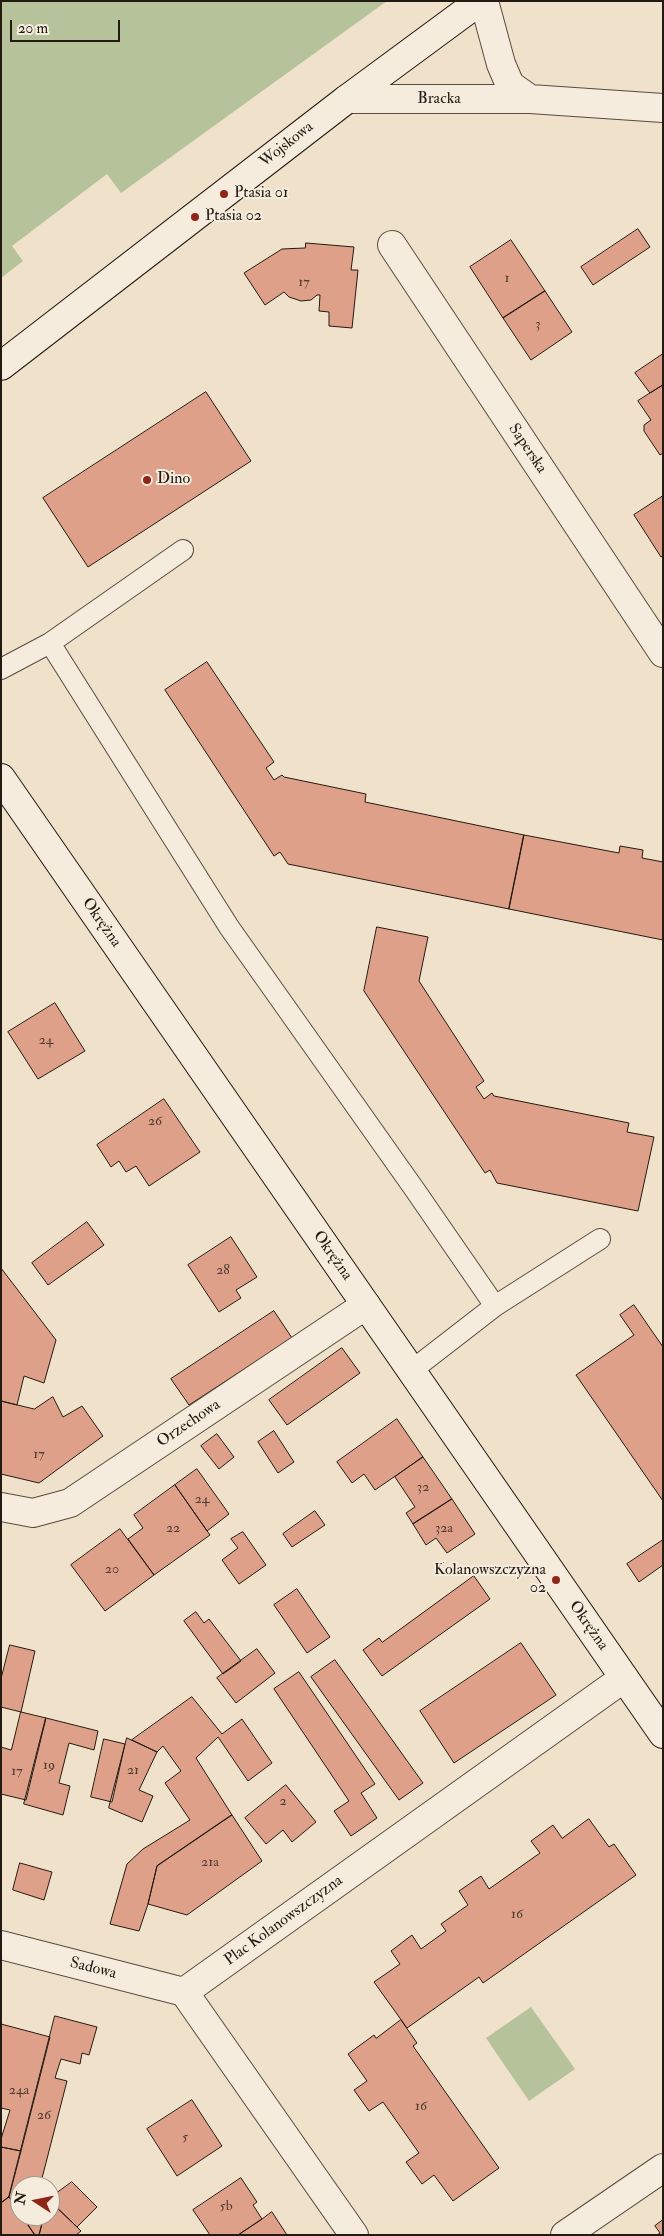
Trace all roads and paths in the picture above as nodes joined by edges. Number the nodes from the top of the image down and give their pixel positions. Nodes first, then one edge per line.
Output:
1 (480, 1) edge
2 (484, 1) edge
3 (347, 99) junction
4 (530, 99) junction
5 (663, 108) edge
6 (392, 245) dead end
7 (1, 366) edge
8 (183, 550) dead end
9 (50, 643) junction
10 (663, 653) edge
11 (1, 669) edge
12 (1, 778) edge
13 (600, 1239) dead end
14 (366, 1306) junction
15 (495, 1306) junction
16 (411, 1371) junction
17 (1, 1507) edge
18 (624, 1678) junction
19 (663, 1734) edge
20 (1, 1945) edge
21 (184, 1992) junction
22 (663, 2168) edge
23 (354, 2235) edge
24 (565, 2235) edge

1 - 3 street, Wojskowa
2 - 4 street
3 - 4 street, Bracka
3 - 7 street, Wojskowa
4 - 5 street, Bracka
6 - 10 street, Saperska
8 - 9 lane
9 - 11 lane
9 - 15 lane
12 - 14 street, Okrężna
13 - 15 lane
14 - 16 street, Okrężna
14 - 17 street, Orzechowa
15 - 16 lane
16 - 18 street, Okrężna
18 - 19 street, Okrężna
18 - 21 street, Plac Kolanowszczyzna
20 - 21 street, Sadowa
21 - 23 street
22 - 24 street

